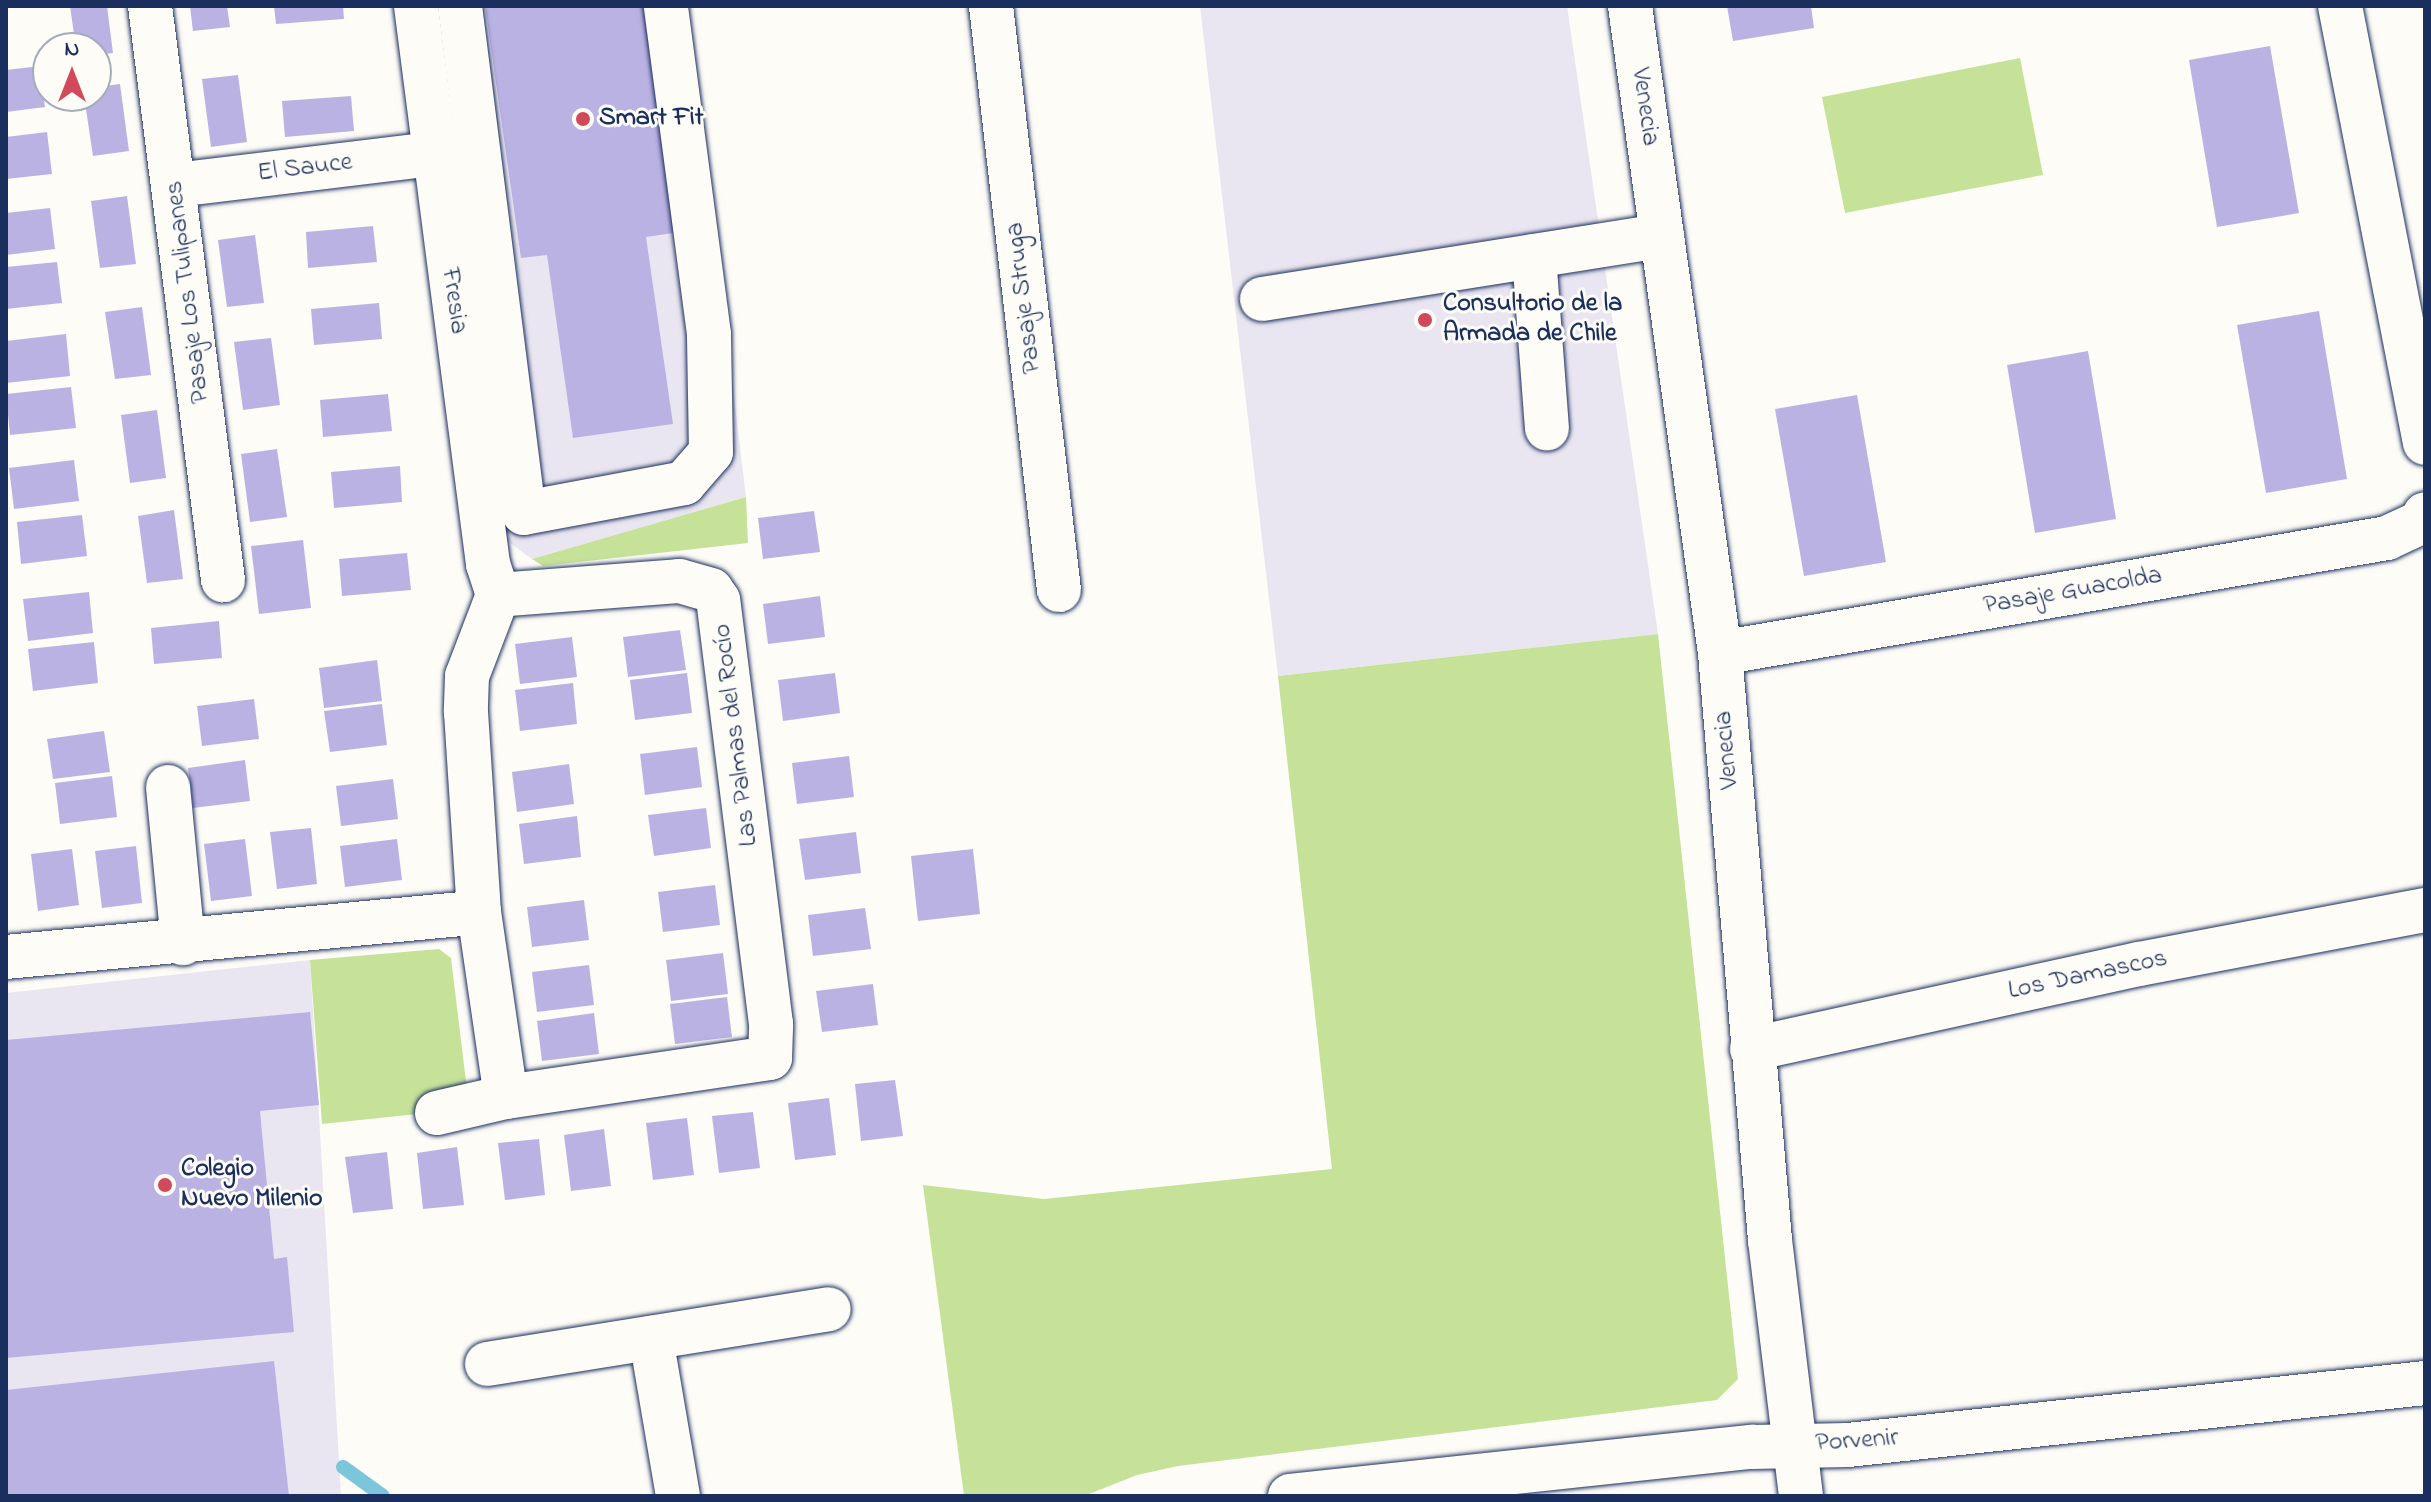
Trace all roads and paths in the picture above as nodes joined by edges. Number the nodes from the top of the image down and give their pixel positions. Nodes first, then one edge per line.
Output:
1 (150, 6) edge
2 (416, 6) edge
3 (460, 6) edge
4 (666, 6) edge
5 (991, 6) edge
6 (1630, 6) edge
7 (2340, 6) edge
8 (434, 154) junction
9 (176, 185) junction
10 (1662, 236) junction
11 (1534, 256) junction
12 (1262, 299) dead end
13 (1547, 429) dead end
14 (2425, 443) edge
15 (2424, 518) edge
16 (223, 580) dead end
17 (1059, 590) dead end
18 (498, 595) junction
19 (1720, 653) junction
20 (168, 787) dead end
21 (2425, 910) edge
22 (479, 912) junction
23 (183, 943) junction
24 (6, 957) edge
25 (1752, 1049) junction
26 (506, 1097) junction
27 (437, 1113) dead end
28 (829, 1309) dead end
29 (651, 1338) junction
30 (487, 1364) dead end
31 (2425, 1383) edge
32 (1795, 1446) junction
33 (678, 1496) edge
34 (1290, 1496) edge
35 (1801, 1496) edge

1 - 9 street, Pasaje Los Tulipanes
2 - 8 street, Fresia
3 - 4 street
5 - 17 street, Pasaje Struga
6 - 10 street, Venecia
7 - 14 street
8 - 9 street, El Sauce
8 - 18 street, Fresia
9 - 16 street, Pasaje Los Tulipanes
10 - 11 street
10 - 19 street, Venecia
11 - 12 street
11 - 13 street
15 - 19 street, Pasaje Guacolda
18 - 22 street
18 - 26 street, Las Palmas del Rocío
19 - 25 street, Venecia
20 - 23 street
21 - 25 street, Los Damascos
22 - 23 street
22 - 26 street
23 - 24 street
25 - 32 street, Venecia
26 - 27 street, Las Palmas del Rocío
28 - 29 street
29 - 30 street
29 - 33 street
31 - 32 street, Porvenir
32 - 34 street, Porvenir
32 - 35 street, Venecia

